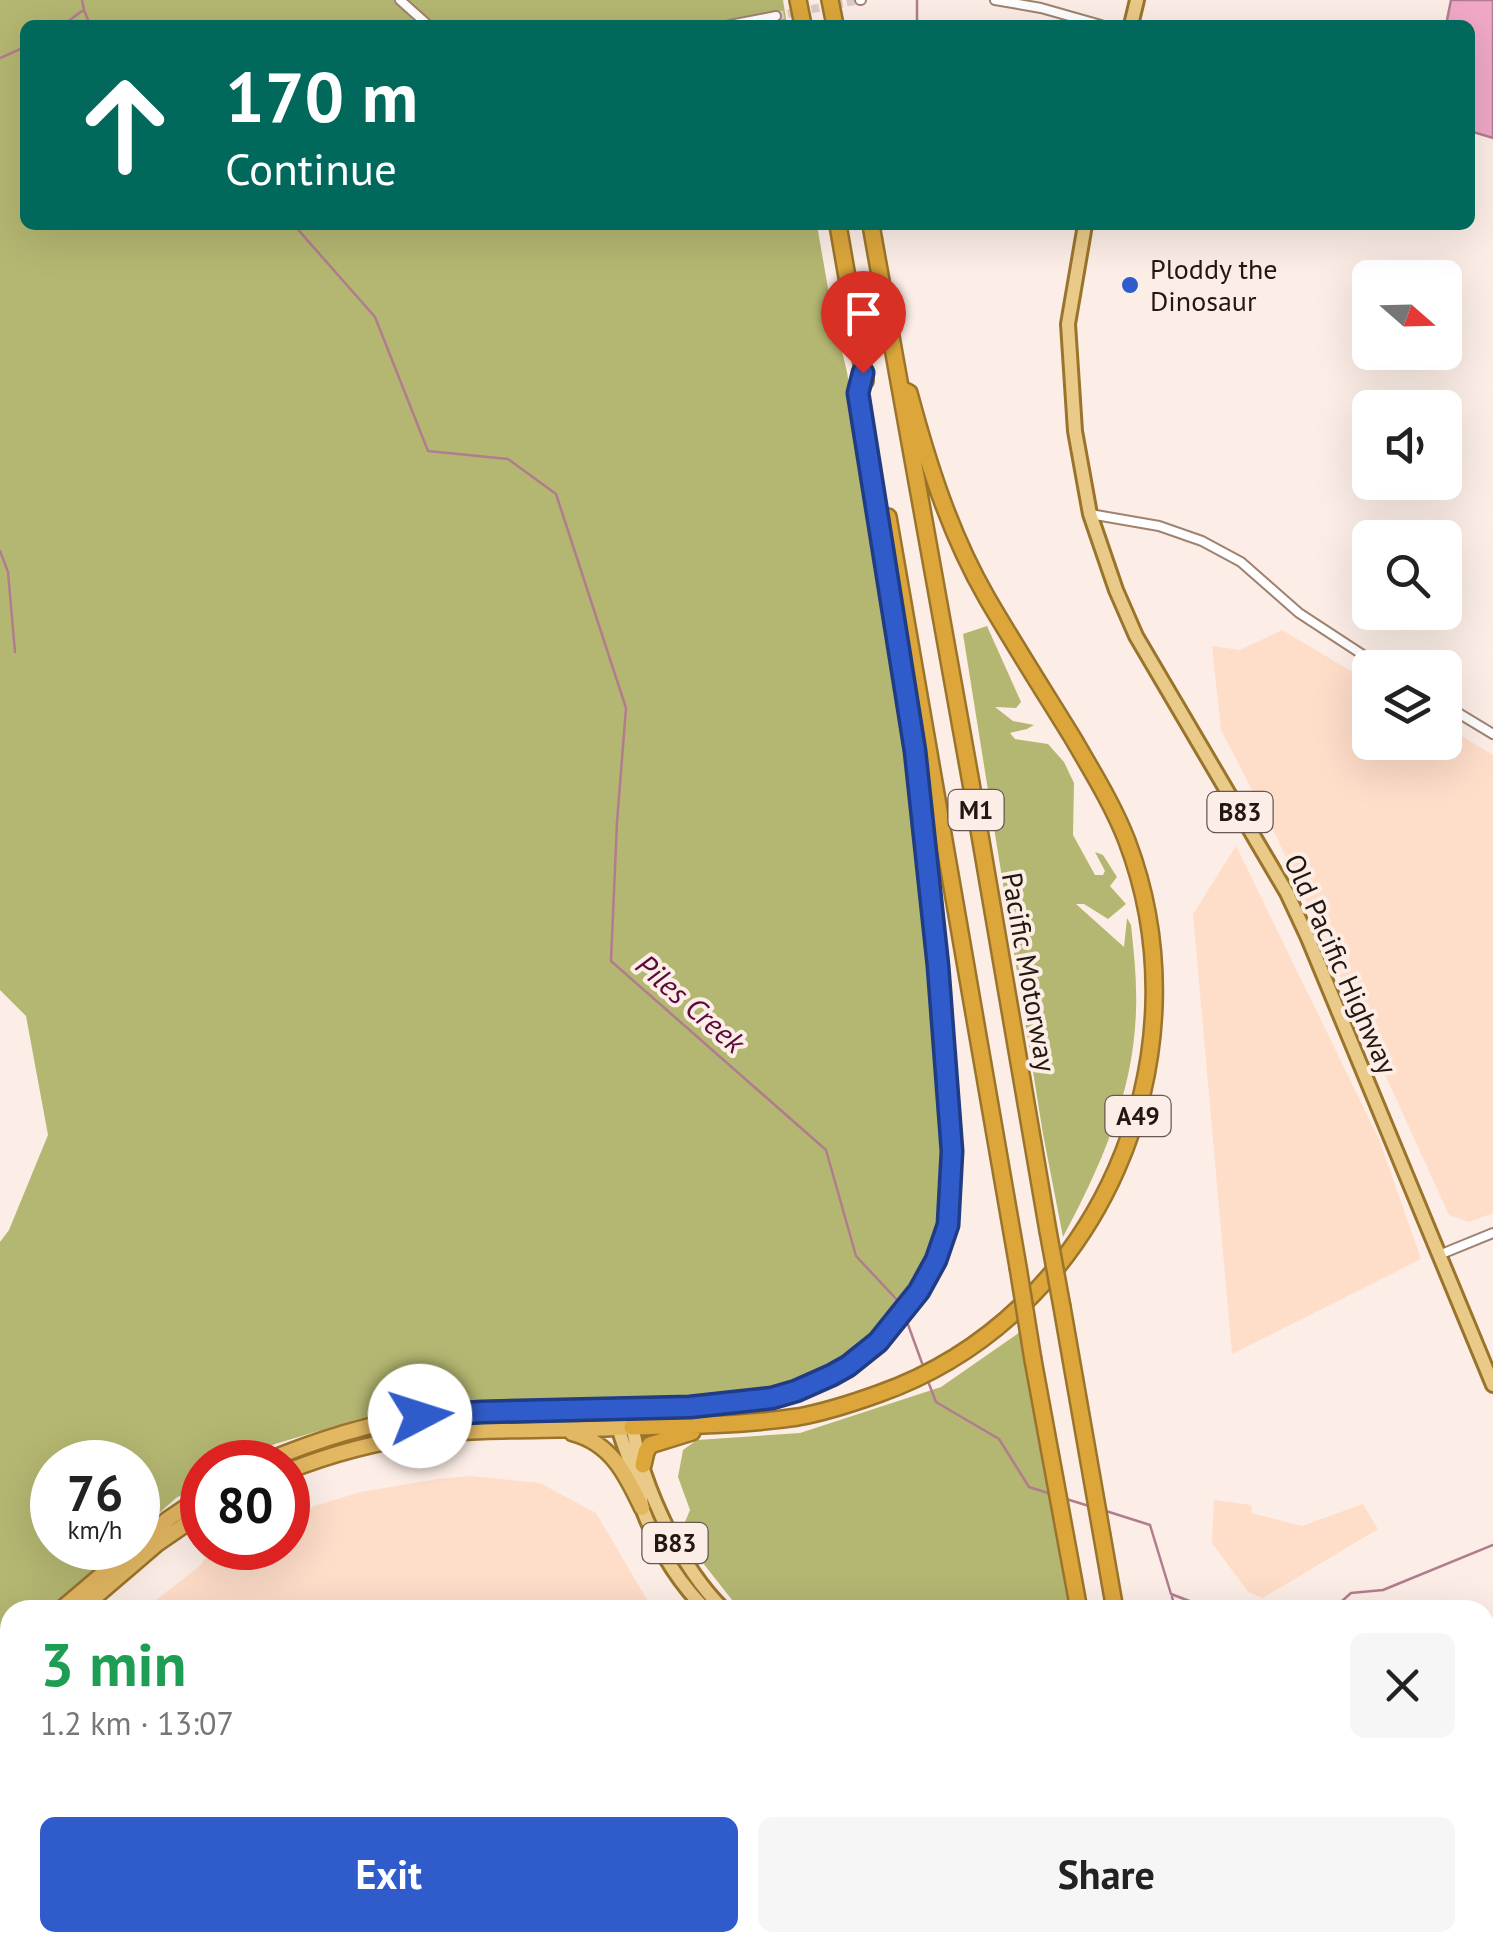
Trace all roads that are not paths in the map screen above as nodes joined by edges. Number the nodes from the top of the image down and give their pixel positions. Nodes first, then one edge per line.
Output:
1 (400, 0) edge
2 (995, 0) edge
3 (1038, 4) edge
4 (776, 16) dead end
5 (422, 20) edge
6 (756, 20) edge
7 (1085, 20) edge
8 (839, 230) edge
9 (872, 230) edge
10 (1085, 230) edge
11 (863, 373) junction
12 (901, 389) junction
13 (1090, 514) junction
14 (1356, 650) edge
15 (1462, 715) edge
16 (1493, 734) edge
17 (1493, 1232) edge
18 (1438, 1255) junction
19 (1493, 1385) edge
20 (623, 1408) junction
21 (720, 1425) junction
22 (625, 1428) junction
23 (552, 1430) junction
24 (310, 1445) edge
25 (310, 1463) edge
26 (642, 1465) junction
27 (642, 1508) junction
28 (180, 1528) edge
29 (107, 1570) edge
30 (106, 1586) junction
31 (72, 1600) edge
32 (91, 1600) edge
33 (96, 1600) edge
34 (697, 1600) edge
35 (714, 1600) edge
36 (1077, 1600) edge
37 (1113, 1600) edge

1 - 5 street
2 - 3 street
3 - 7 street
4 - 6 street
8 - 11 highway, M1
9 - 12 highway, Pacific Motorway / M1
10 - 13 main road, Old Pacific Highway / B83
11 - 20 highway
11 - 36 highway, M1, bridge
12 - 21 highway, A49
12 - 37 highway, Pacific Motorway / M1, bridge
13 - 14 street
13 - 18 main road, Old Pacific Highway / B83
15 - 16 street
17 - 18 street
18 - 19 main road, Old Pacific Highway / B83
20 - 22 main road, B83
20 - 24 highway
21 - 22 highway, A49
21 - 26 highway
22 - 23 highway, A49
22 - 26 main road, B83
22 - 27 main road, B83
23 - 25 highway, A49
23 - 27 highway
26 - 35 main road, B83
27 - 34 main road, B83
28 - 30 highway
29 - 31 highway
30 - 32 highway
30 - 33 highway

